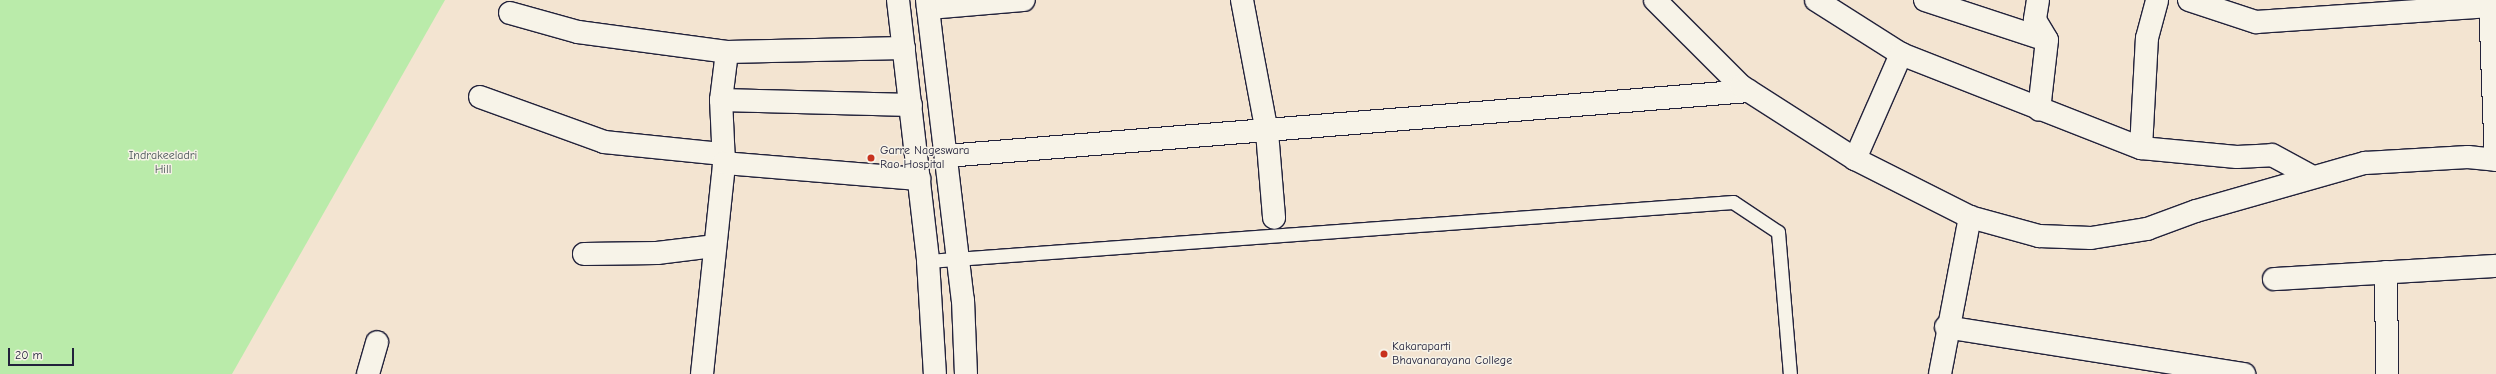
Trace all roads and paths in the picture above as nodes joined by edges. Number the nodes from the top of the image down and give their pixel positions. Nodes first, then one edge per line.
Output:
1 (898, 0) edge
2 (1024, 0) edge
3 (1242, 0) edge
4 (1655, 0) edge
5 (1816, 0) edge
6 (1925, 0) edge
7 (2038, 0) edge
8 (2157, 0) edge
9 (2189, 0) edge
10 (2490, 3) edge
11 (927, 4) edge
12 (510, 13) dead end
13 (2047, 40) junction
14 (904, 48) junction
15 (726, 52) junction
16 (1901, 54) junction
17 (1748, 91) junction
18 (480, 97) dead end
19 (722, 100) junction
20 (911, 105) junction
21 (2039, 110) junction
22 (1267, 132) junction
23 (2141, 148) junction
24 (946, 156) junction
25 (724, 158) junction
26 (1855, 159) junction
27 (2496, 160) edge
28 (2311, 176) junction
29 (919, 179) junction
30 (1970, 217) junction
31 (1274, 218) dead end
32 (714, 246) junction
33 (584, 254) dead end
34 (958, 260) junction
35 (928, 261) junction
36 (2496, 266) edge
37 (2386, 272) junction
38 (2274, 279) dead end
39 (1946, 327) junction
40 (377, 342) dead end
41 (368, 374) edge
42 (702, 374) edge
43 (935, 374) edge
44 (966, 374) edge
45 (1790, 374) edge
46 (1940, 374) edge
47 (2244, 374) edge
48 (2387, 374) edge

1 - 14 street
2 - 11 street
3 - 22 street
4 - 17 street
5 - 16 street
6 - 13 street
7 - 13 street
8 - 23 street
9 - 10 street
10 - 27 street
11 - 24 street
12 - 15 street
13 - 21 street
14 - 15 street
14 - 20 street
15 - 19 street
16 - 21 street
16 - 26 street
17 - 22 street
17 - 26 street
18 - 25 street
19 - 20 street
19 - 25 street
20 - 29 street
21 - 23 street
22 - 24 street
22 - 31 street
23 - 28 street
24 - 34 street
25 - 29 street
25 - 32 street
26 - 30 street
27 - 28 street
28 - 30 street
29 - 35 street
30 - 39 street
32 - 33 street
32 - 42 street
34 - 35 lane
34 - 44 street
34 - 45 lane
35 - 43 street
36 - 37 street
37 - 38 street
37 - 48 street
39 - 46 street
39 - 47 street
40 - 41 street

